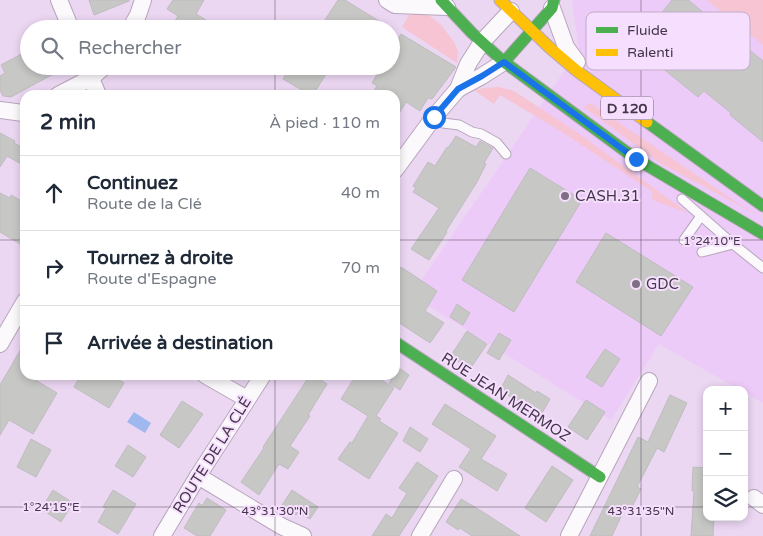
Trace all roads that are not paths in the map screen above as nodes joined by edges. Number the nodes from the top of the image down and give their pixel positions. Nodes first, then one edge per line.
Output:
1 (60, 0) edge
2 (144, 0) edge
3 (391, 3) edge
4 (444, 4) edge
5 (553, 4) edge
6 (509, 6) edge
7 (68, 20) edge
8 (135, 20) edge
9 (532, 31) junction
10 (477, 37) junction
11 (504, 62) junction
12 (84, 75) edge
13 (89, 75) edge
14 (590, 81) junction
15 (458, 89) junction
16 (65, 90) edge
17 (96, 90) edge
18 (0, 110) edge
19 (20, 113) edge
20 (434, 117) junction
21 (506, 154) dead end
22 (636, 159) junction
23 (400, 163) edge
24 (763, 206) edge
25 (701, 216) junction
26 (763, 234) edge
27 (684, 240) dead end
28 (733, 244) junction
29 (702, 252) dead end
30 (763, 268) edge
31 (20, 310) edge
32 (0, 344) edge
33 (400, 345) edge
34 (214, 380) edge
35 (260, 380) edge
36 (649, 381) dead end
37 (247, 399) junction
38 (198, 476) junction
39 (600, 476) junction
40 (454, 479) dead end
41 (162, 536) edge
42 (303, 536) edge
43 (420, 536) edge
44 (570, 536) edge

1 - 7 street
2 - 8 street
3 - 4 street
4 - 10 main road, D 120
5 - 9 main road
5 - 14 street
6 - 9 main road, D 120
6 - 10 street
9 - 11 main road
9 - 14 main road, D 120
10 - 11 main road, D 120
10 - 15 street
11 - 15 street
11 - 22 main road, D 120
12 - 16 street
13 - 17 street
14 - 24 main road, D 120
15 - 20 street
18 - 19 street
20 - 21 lane
20 - 23 street
22 - 25 lane
22 - 26 main road, D 120
25 - 27 lane
25 - 28 lane
28 - 29 lane
28 - 30 lane
31 - 32 street
33 - 39 main road, RUE JEAN MERMOZ
34 - 37 street
35 - 37 street, ROUTE DE LA CLÉ
36 - 39 street
37 - 38 street, ROUTE DE LA CLÉ
38 - 41 street, ROUTE DE LA CLÉ
38 - 42 street
39 - 44 street
40 - 43 street

